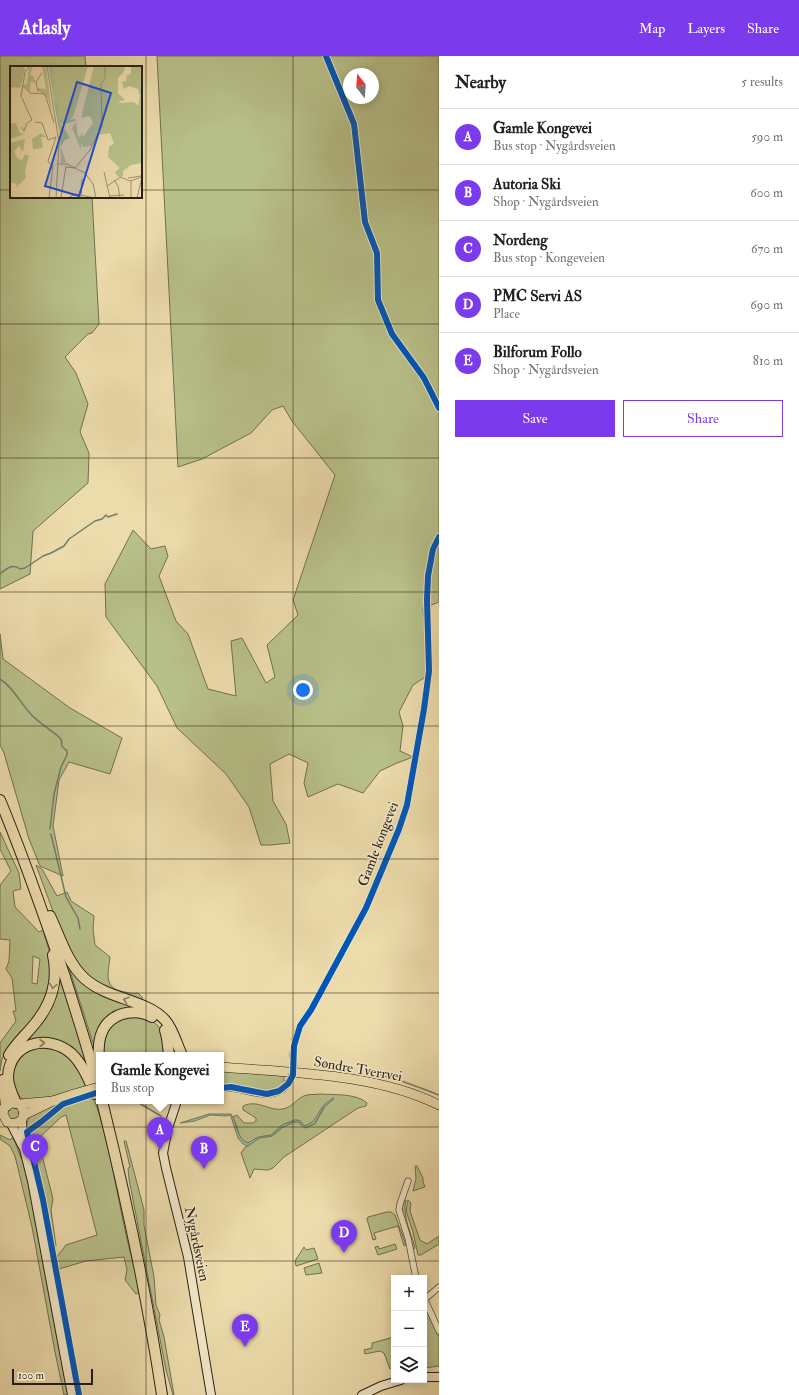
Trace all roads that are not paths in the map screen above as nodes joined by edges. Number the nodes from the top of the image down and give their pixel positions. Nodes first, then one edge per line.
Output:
1 (326, 56) edge
2 (439, 408) edge
3 (439, 537) edge
4 (0, 791) edge
5 (0, 800) edge
6 (44, 904) junction
7 (45, 920) junction
8 (99, 1052) edge
9 (175, 1052) edge
10 (175, 1052) edge
11 (96, 1066) edge
12 (224, 1067) edge
13 (96, 1080) edge
14 (96, 1088) edge
15 (224, 1088) edge
16 (96, 1096) edge
17 (53, 1101) junction
18 (18, 1104) junction
19 (99, 1104) edge
20 (106, 1104) edge
21 (106, 1104) edge
22 (176, 1104) edge
23 (439, 1105) edge
24 (3, 1110) edge
25 (23, 1118) junction
26 (6, 1123) edge
27 (24, 1149) junction
28 (114, 1150) junction
29 (408, 1181) dead end
30 (415, 1275) edge
31 (439, 1287) edge
32 (427, 1296) edge
33 (427, 1305) edge
34 (439, 1331) edge
35 (439, 1372) edge
36 (431, 1377) edge
37 (392, 1383) edge
38 (72, 1395) edge
39 (162, 1395) edge
40 (166, 1395) edge
41 (211, 1395) edge
42 (362, 1395) edge

1 - 2 street
3 - 15 street, Gamle kongevei, bridge
4 - 6 highway
5 - 7 highway
9 -> 6 highway
6 - 11 highway
7 - 13 highway
7 -> 24 highway
8 - 10 highway
12 - 23 main road, Søndre Tverrvei
14 - 17 main road, bridge
18 -> 16 highway
17 - 18 main road
17 - 25 main road
18 - 24 main road
18 - 25 main road
19 -> 28 highway
20 - 28 highway
21 - 40 highway
22 - 41 street, Nygårdsveien
24 - 26 main road
25 - 26 main road
25 - 27 street
26 - 27 street
27 - 38 street
28 - 39 highway
29 - 30 street
31 - 32 street
33 - 34 street
35 - 36 street
37 - 42 street

